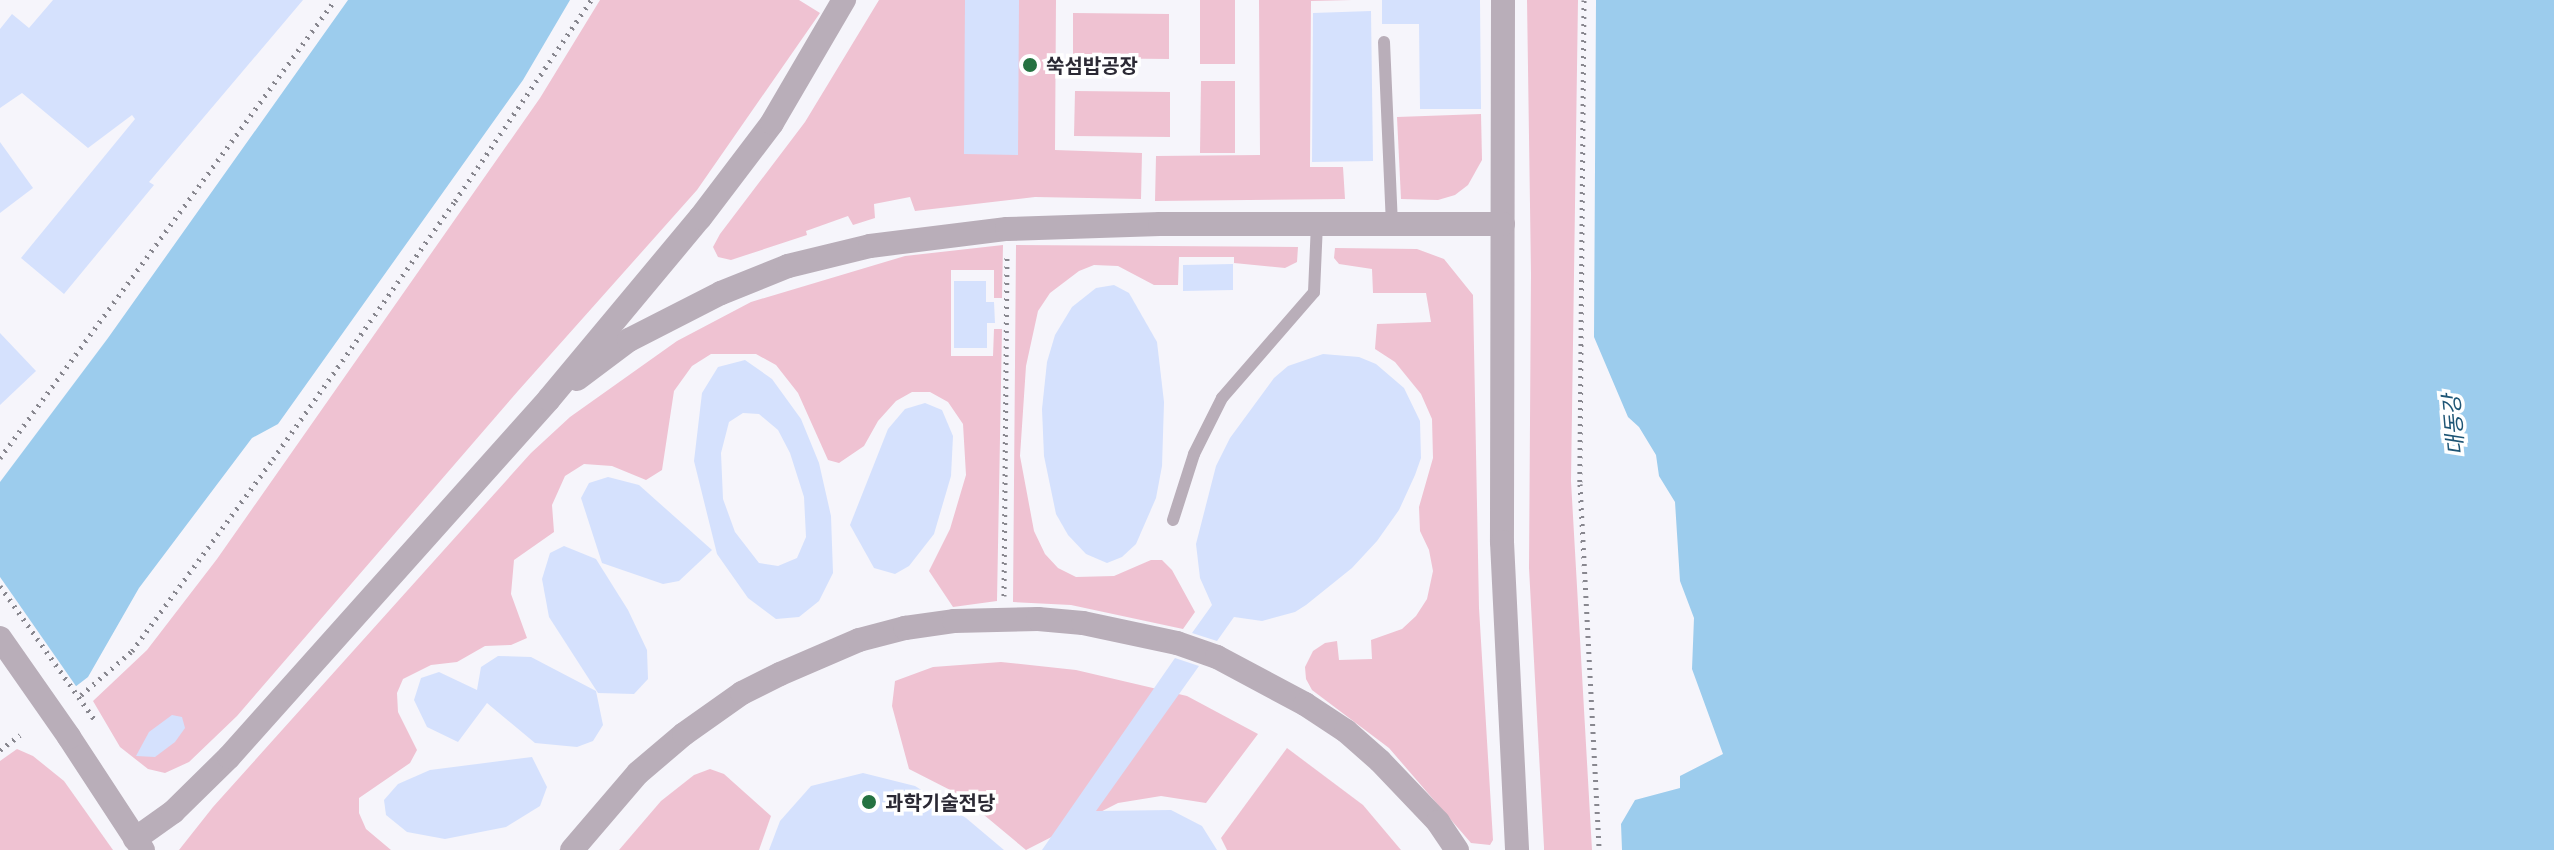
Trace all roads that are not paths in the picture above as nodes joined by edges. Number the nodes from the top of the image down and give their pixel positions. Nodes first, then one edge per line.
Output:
1 (844, 0) edge
2 (1503, 0) edge
3 (1384, 42) dead end
4 (1317, 224) junction
5 (1392, 224) junction
6 (1503, 224) junction
7 (549, 399) junction
8 (1173, 520) dead end
9 (0, 638) edge
10 (139, 844) edge
11 (572, 850) edge
12 (1457, 850) edge
13 (1517, 850) edge

1 - 7 street
2 - 6 street
3 - 5 lane
4 - 5 street
4 - 7 street
4 - 8 lane
5 - 6 street
6 - 13 street
7 - 10 street
9 - 10 street, bridge
11 - 12 street

